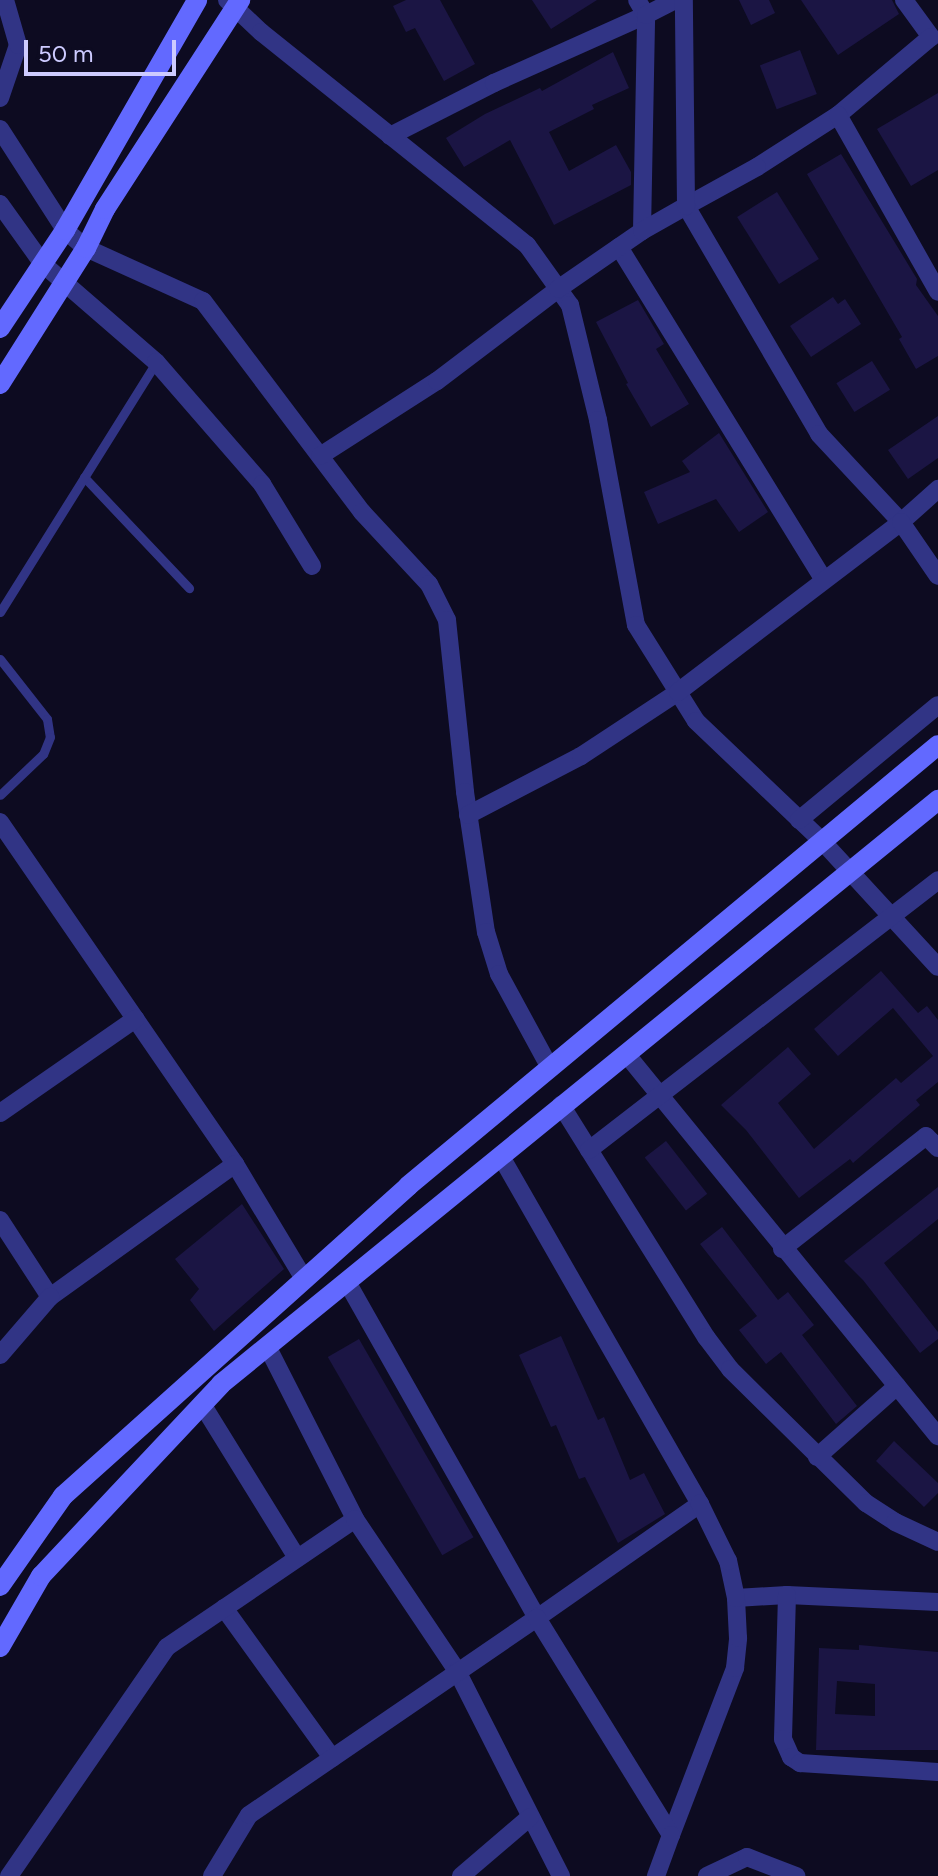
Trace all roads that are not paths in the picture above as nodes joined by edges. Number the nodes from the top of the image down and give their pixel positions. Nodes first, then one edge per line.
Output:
1 (5, 0) edge
2 (197, 0) edge
3 (676, 0) edge
4 (684, 0) edge
5 (904, 0) edge
6 (234, 2) edge
7 (642, 8) edge
8 (935, 35) edge
9 (0, 98) edge
10 (838, 115) junction
11 (0, 129) edge
12 (390, 136) junction
13 (0, 204) edge
14 (686, 206) junction
15 (65, 230) junction
16 (642, 231) junction
17 (619, 247) junction
18 (86, 248) junction
19 (43, 264) junction
20 (65, 280) junction
21 (558, 289) junction
22 (938, 292) edge
23 (0, 328) edge
24 (156, 362) junction
25 (0, 384) edge
26 (320, 456) junction
27 (84, 477) junction
28 (938, 489) edge
29 (901, 522) junction
30 (312, 566) dead end
31 (938, 576) edge
32 (824, 580) junction
33 (189, 588) dead end
34 (0, 612) edge
35 (0, 659) edge
36 (678, 692) junction
37 (938, 705) edge
38 (938, 745) edge
39 (0, 795) edge
40 (938, 800) edge
41 (468, 815) junction
42 (799, 820) junction
43 (0, 822) edge
44 (822, 841) junction
45 (851, 874) junction
46 (938, 880) edge
47 (891, 917) junction
48 (938, 967) edge
49 (135, 1019) junction
50 (627, 1055) junction
51 (550, 1068) junction
52 (660, 1097) junction
53 (561, 1105) junction
54 (0, 1113) edge
55 (938, 1148) edge
56 (589, 1150) junction
57 (501, 1157) junction
58 (235, 1164) junction
59 (0, 1220) edge
60 (782, 1249) junction
61 (304, 1279) junction
62 (347, 1282) junction
63 (50, 1297) junction
64 (267, 1346) junction
65 (0, 1355) edge
66 (897, 1386) junction
67 (202, 1404) junction
68 (938, 1436) edge
69 (817, 1457) junction
70 (700, 1504) junction
71 (355, 1519) junction
72 (938, 1542) edge
73 (297, 1558) junction
74 (0, 1586) edge
75 (787, 1595) junction
76 (736, 1598) junction
77 (938, 1602) edge
78 (224, 1608) junction
79 (537, 1618) junction
80 (0, 1647) edge
81 (457, 1671) junction
82 (332, 1758) junction
83 (938, 1772) edge
84 (530, 1817) junction
85 (671, 1835) junction
86 (9, 1876) edge
87 (212, 1876) edge
88 (461, 1876) edge
89 (561, 1876) edge
90 (656, 1876) edge
91 (707, 1876) edge
92 (796, 1876) edge

1 - 9 street
2 - 15 main road
3 - 7 street
4 - 14 street
5 - 8 street
6 - 12 street
6 - 18 main road
7 - 12 street
7 - 16 street
8 - 10 street
10 - 14 street
10 - 22 street
11 - 15 street
12 - 21 street
13 - 19 street
14 - 16 street
14 - 29 street
15 - 18 street
15 - 19 main road
16 - 17 street
17 - 21 street
17 - 32 street
18 - 20 main road
18 - 26 street
19 - 20 street
19 - 23 main road
20 - 24 street
20 - 25 main road
21 - 26 street
21 - 36 street
24 - 27 lane
24 - 30 street
26 - 41 street
27 - 33 lane
27 - 34 lane
28 - 29 street
29 - 31 street
29 - 32 street
32 - 36 street
35 - 39 lane
36 - 41 street
36 - 42 street
37 - 42 street
38 - 44 main road
40 - 45 main road
41 - 51 street
42 - 44 street
43 - 49 street
44 - 45 street
44 - 51 main road
45 - 47 street
45 - 50 main road
46 - 47 street
47 - 48 street
47 - 52 street
49 - 54 street
49 - 58 street
50 - 52 street
50 - 53 main road
51 - 61 main road
52 - 56 street
52 - 60 street
53 - 56 street
53 - 57 main road
55 - 60 street
56 - 69 street
57 - 62 main road
57 - 70 street
58 - 61 street
58 - 63 street
59 - 63 street
60 - 66 street
61 - 74 main road
62 - 64 main road
62 - 79 street
63 - 65 street
64 - 67 main road
64 - 71 street
66 - 68 street
66 - 69 street
67 - 73 street
67 - 80 main road
69 - 72 street
70 - 76 street
70 - 79 street
71 - 73 street
71 - 81 street
73 - 78 street
75 - 76 street
75 - 77 street
75 - 83 street
76 - 85 street
78 - 82 street
78 - 86 street
79 - 81 street
79 - 85 street
81 - 82 street
81 - 84 street
82 - 87 street
84 - 88 street
84 - 89 street
85 - 90 street
91 - 92 street

